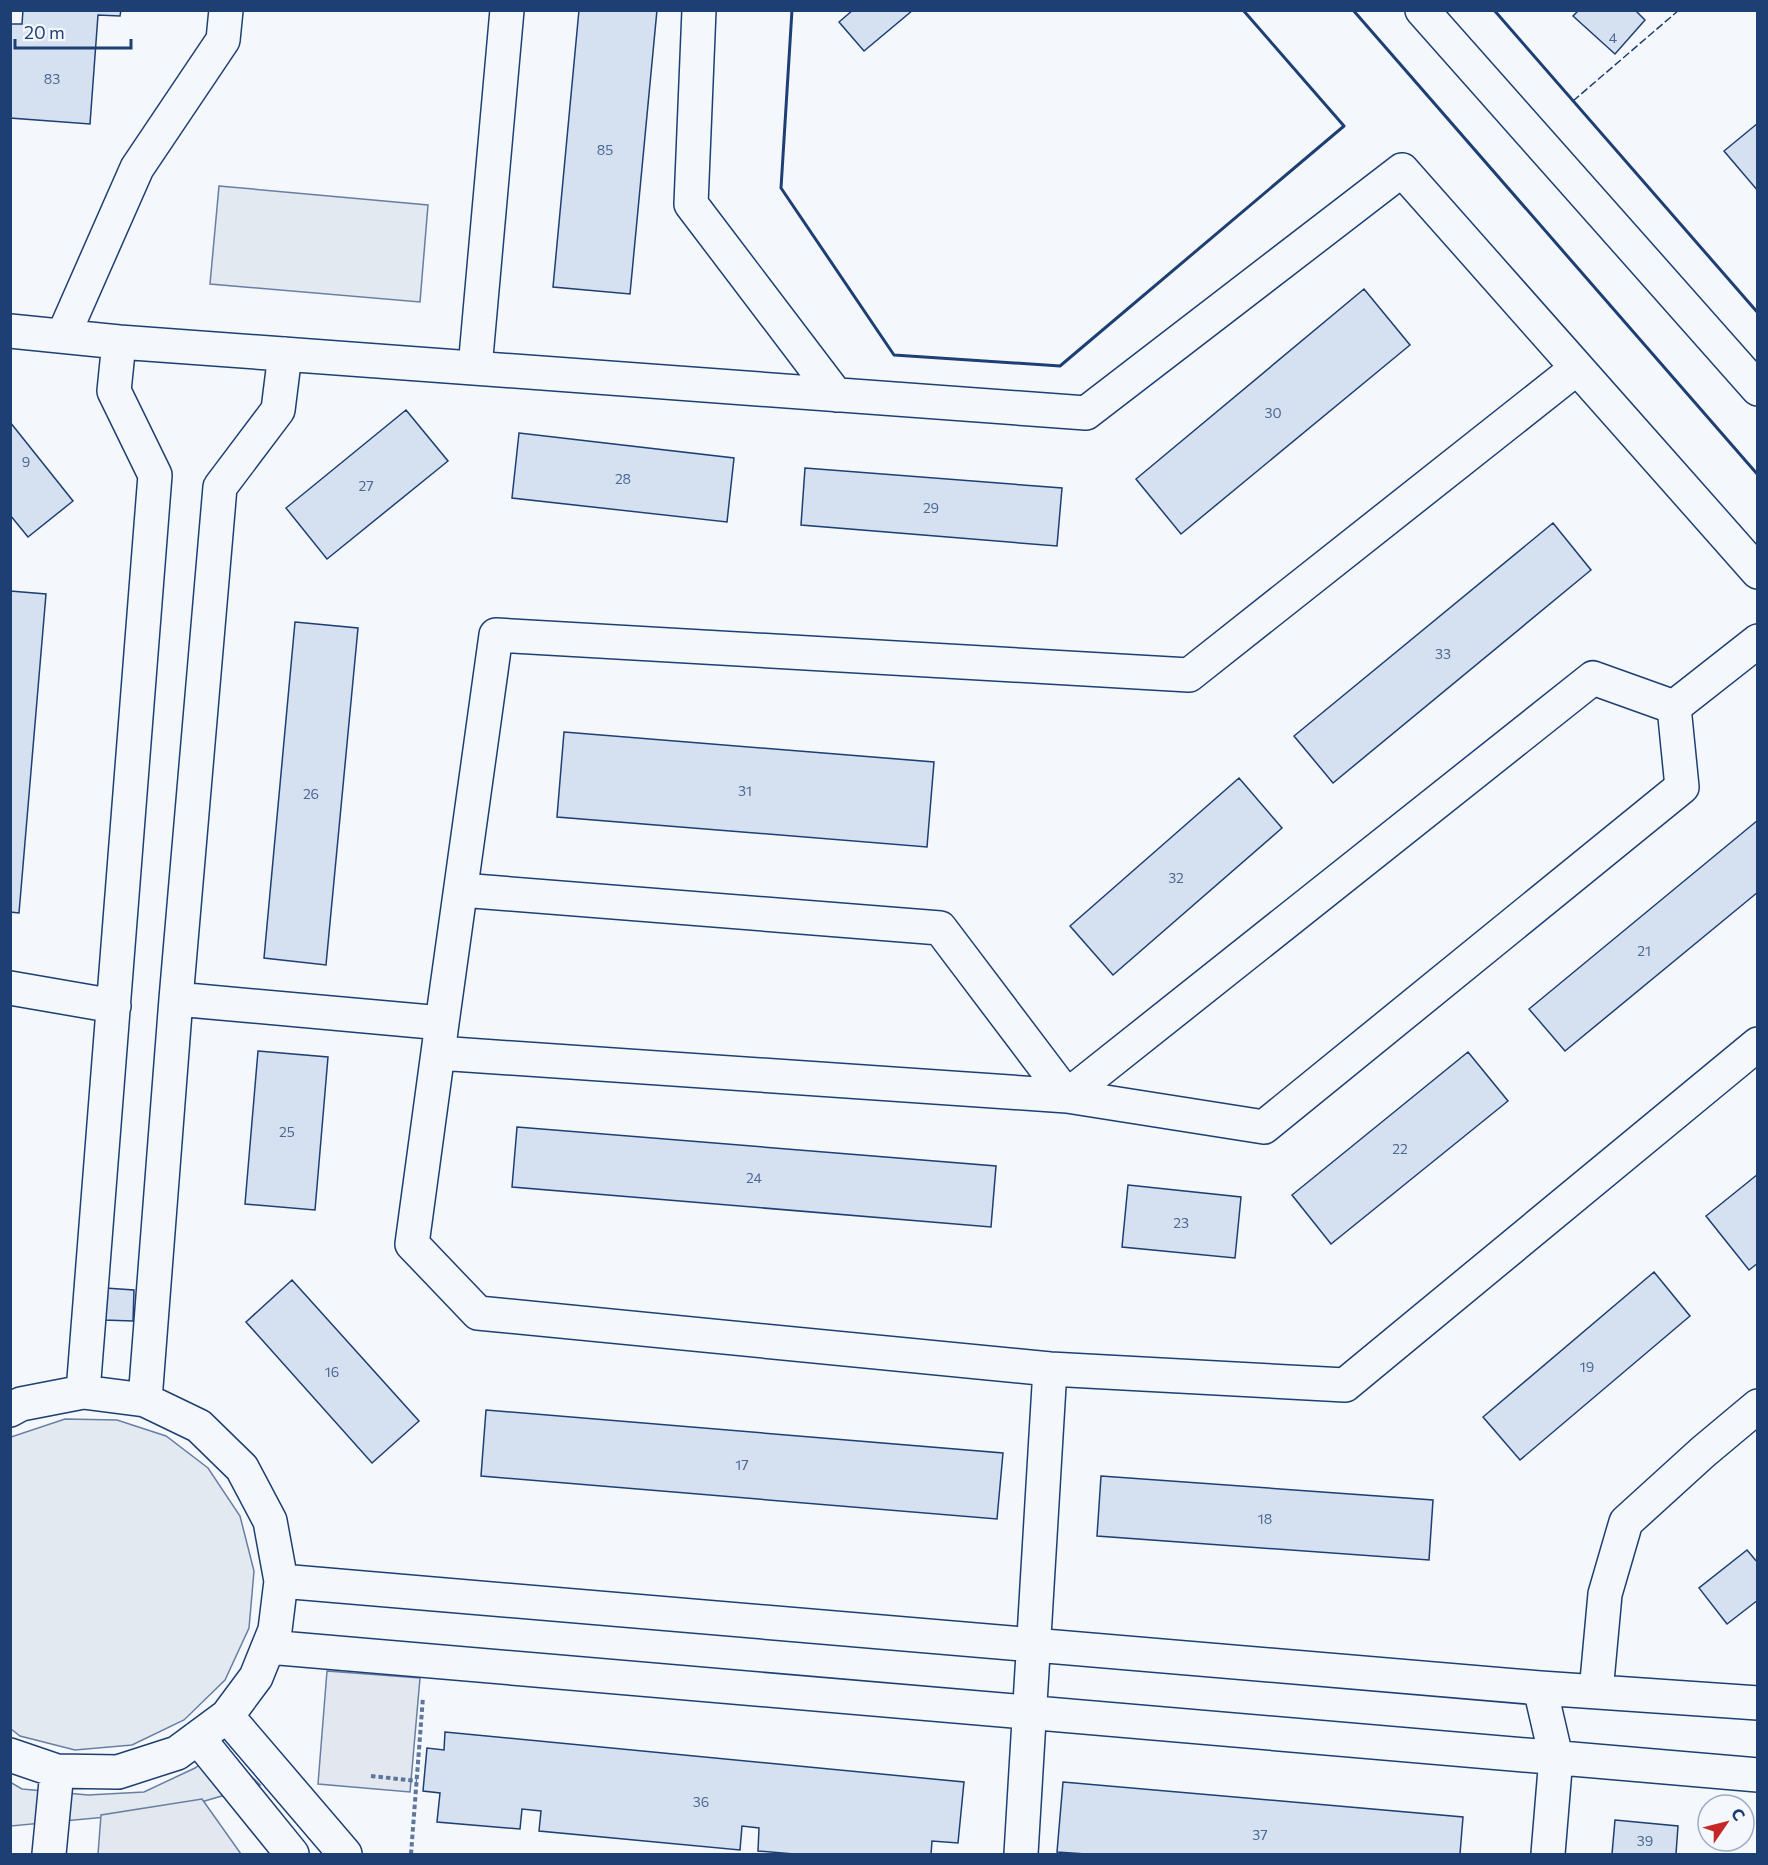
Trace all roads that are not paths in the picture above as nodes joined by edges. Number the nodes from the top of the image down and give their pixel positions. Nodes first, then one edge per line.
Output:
1 (226, 10) edge
2 (507, 10) edge
3 (699, 10) edge
4 (1422, 10) edge
5 (10, 331) edge
6 (63, 336) junction
7 (119, 342) junction
8 (285, 354) junction
9 (475, 368) junction
10 (1577, 368) junction
11 (1758, 389) edge
12 (836, 395) junction
13 (1758, 572) edge
14 (1758, 641) edge
15 (1674, 707) junction
16 (461, 890) junction
17 (10, 988) edge
18 (176, 999) junction
19 (114, 1006) junction
20 (440, 1038) junction
21 (1758, 1044) edge
22 (1067, 1096) junction
23 (1050, 1369) junction
24 (83, 1392) junction
25 (145, 1400) junction
26 (1758, 1406) edge
27 (10, 1410) edge
28 (280, 1581) junction
29 (1033, 1645) junction
30 (268, 1647) junction
31 (1540, 1688) junction
32 (1596, 1692) junction
33 (1758, 1703) edge
34 (1030, 1712) junction
35 (227, 1716) junction
36 (198, 1738) junction
37 (10, 1755) edge
38 (1556, 1757) junction
39 (57, 1771) junction
40 (1758, 1775) edge
41 (49, 1854) edge
42 (291, 1854) edge
43 (345, 1854) edge
44 (1021, 1854) edge
45 (1548, 1854) edge

1 - 6 street
2 - 9 street
3 - 12 street
4 - 11 street
5 - 6 street
6 - 7 street
7 - 8 street
7 - 19 street
8 - 9 street
8 - 18 street
9 - 12 street
10 - 12 street
10 - 13 street
10 - 16 street
14 - 15 street
15 - 22 street
15 - 22 street
16 - 20 street
16 - 22 street
17 - 19 street
18 - 20 street
18 - 25 street
19 - 24 street
20 - 22 street
20 - 23 street
21 - 23 street
23 - 29 street
24 - 25 street
24 - 27 street
25 - 28 street
26 - 32 street
28 - 29 street
28 - 30 street
29 - 31 street
29 - 34 street
30 - 34 street
30 - 35 street
31 - 32 street
31 - 38 street
32 - 33 street
34 - 38 street
34 - 44 street
35 - 36 street
35 - 43 street
36 - 39 street
36 - 42 street
37 - 39 street
38 - 40 street
38 - 45 street
39 - 41 street

